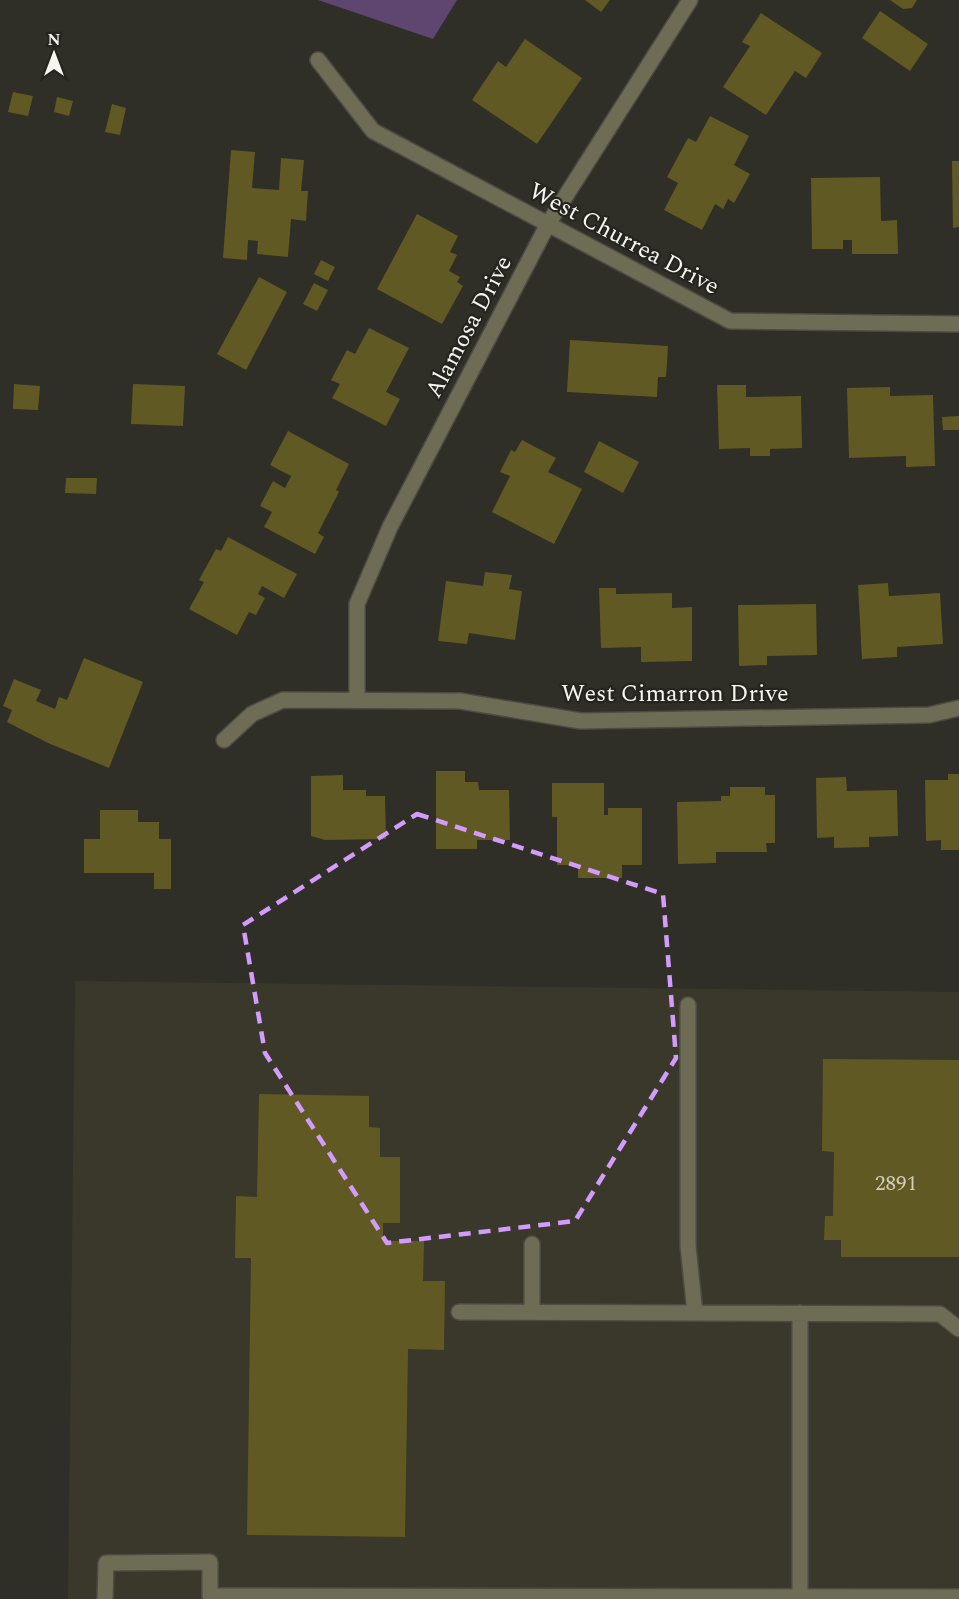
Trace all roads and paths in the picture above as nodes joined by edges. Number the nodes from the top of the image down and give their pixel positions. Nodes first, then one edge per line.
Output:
1 (690, 0) edge
2 (318, 60) dead end
3 (548, 224) junction
4 (959, 324) edge
5 (357, 700) junction
6 (959, 708) edge
7 (224, 740) dead end
8 (688, 1005) dead end
9 (532, 1244) dead end
10 (459, 1312) dead end
11 (532, 1312) junction
12 (695, 1313) junction
13 (800, 1313) junction
14 (959, 1329) edge
15 (800, 1597) junction
16 (959, 1597) edge
17 (531, 1598) edge
18 (105, 1599) edge

1 - 3 street, Alamosa Drive
2 - 3 street, West Churrea Drive
3 - 4 street, West Churrea Drive
3 - 5 street, Alamosa Drive
5 - 6 street, West Cimarron Drive
5 - 7 street, West Cimarron Drive
8 - 12 street
9 - 11 street
10 - 11 street
11 - 12 street
12 - 13 street
13 - 14 street
13 - 15 street
15 - 16 street
15 - 17 street
17 - 18 street

